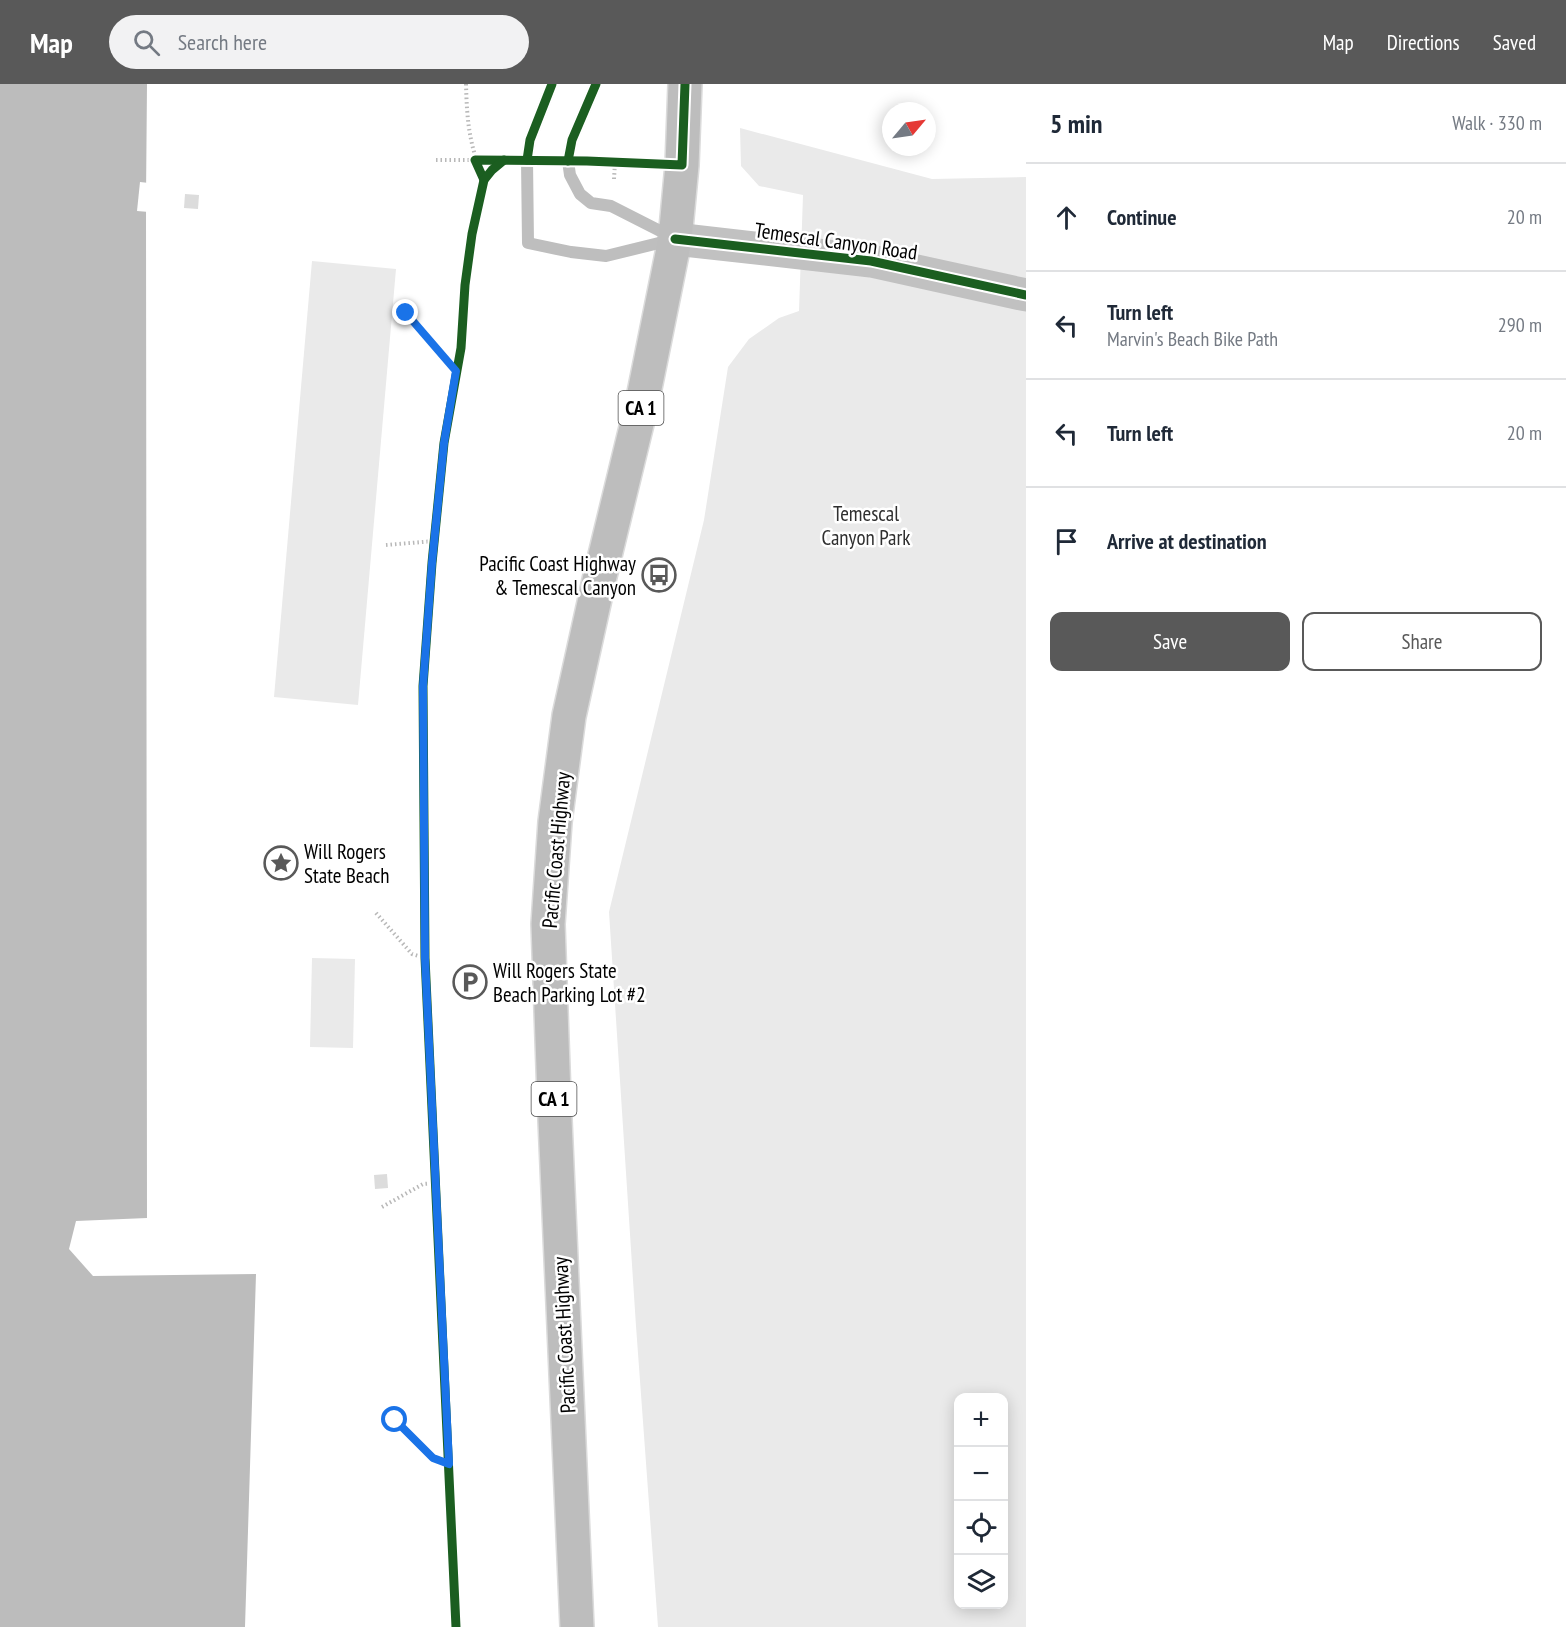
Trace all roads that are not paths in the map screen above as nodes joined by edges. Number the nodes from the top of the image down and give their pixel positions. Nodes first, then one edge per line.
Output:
1 (552, 84) edge
2 (596, 84) edge
3 (685, 84) edge
4 (675, 239) junction
5 (1026, 295) edge
6 (577, 1627) edge

1 - 4 lane
2 - 4 lane
3 - 4 highway, Pacific Coast Highway / CA 1
4 - 5 main road, Temescal Canyon Road
4 - 6 highway, Pacific Coast Highway / CA 1

